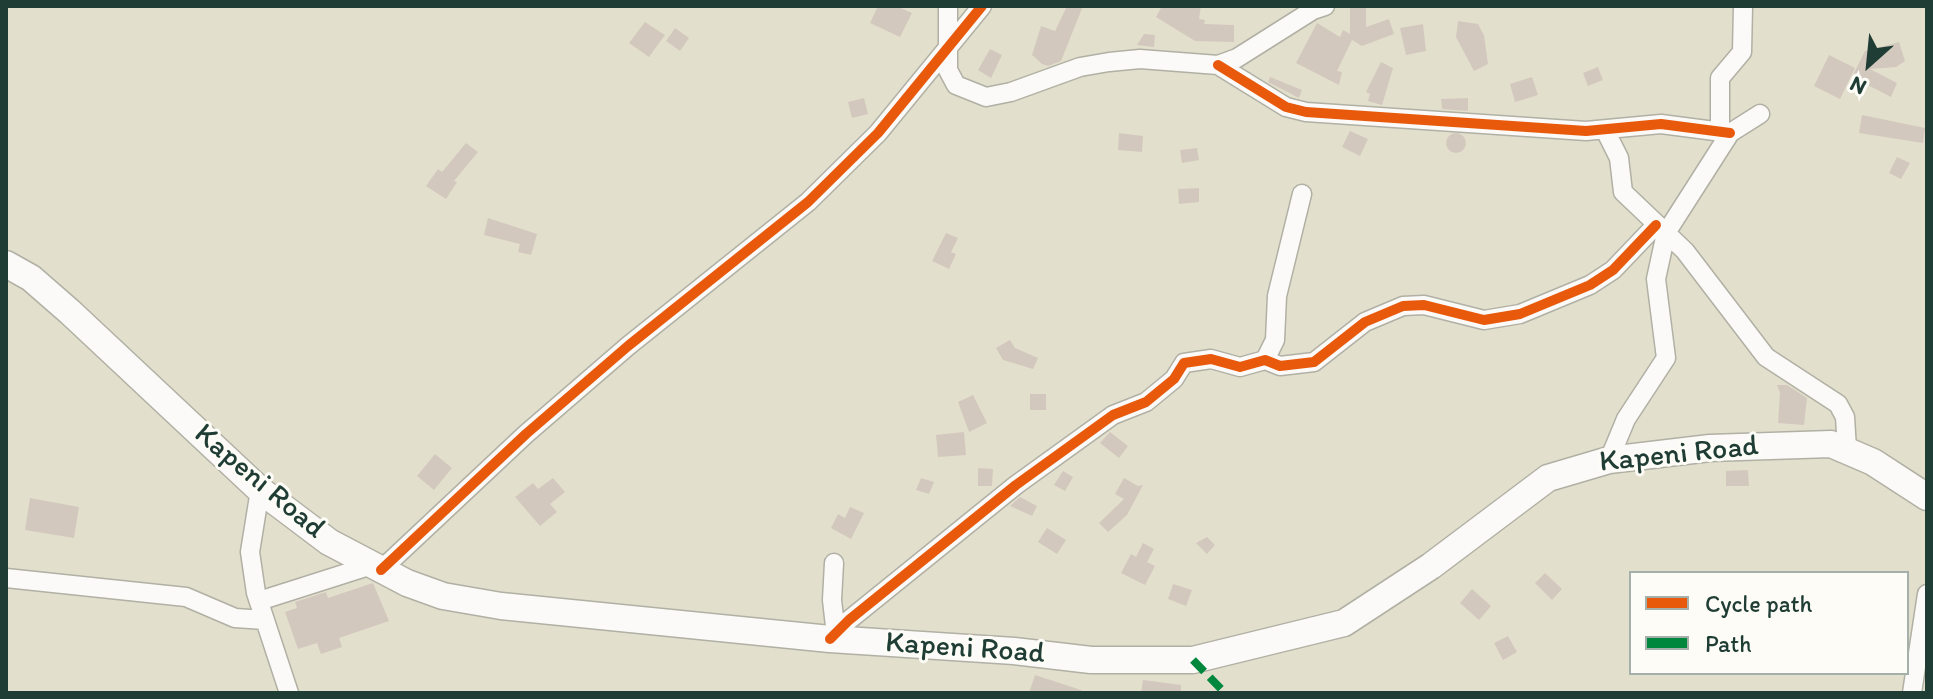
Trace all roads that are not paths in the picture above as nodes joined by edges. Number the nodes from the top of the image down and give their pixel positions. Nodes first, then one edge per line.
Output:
1 (948, 6) edge
2 (982, 6) edge
3 (1325, 6) edge
4 (1743, 6) edge
5 (948, 44) junction
6 (1218, 65) junction
7 (1760, 114) dead end
8 (1605, 130) junction
9 (1725, 131) junction
10 (1302, 194) dead end
11 (1661, 229) junction
12 (6, 264) edge
13 (1265, 360) junction
14 (1847, 449) junction
15 (1609, 460) junction
16 (260, 490) junction
17 (1927, 497) edge
18 (834, 563) dead end
19 (377, 567) junction
20 (6, 578) edge
21 (1927, 594) edge
22 (259, 601) junction
23 (265, 620) junction
24 (833, 637) junction
25 (289, 693) edge
26 (1912, 693) edge

1 - 5 street
2 - 5 street
3 - 6 street
4 - 9 street
5 - 6 street
5 - 19 street
6 - 8 street
7 - 9 street
8 - 9 street
8 - 11 street
9 - 11 street
10 - 13 street
11 - 13 street
11 - 14 street
11 - 15 street
12 - 16 main road, Kapeni Road
13 - 24 street
14 - 15 main road, Kapeni Road
14 - 17 main road, Kapeni Road
15 - 24 main road, Kapeni Road
16 - 19 main road, Kapeni Road
16 - 22 street
18 - 24 street
19 - 22 street
19 - 24 main road, Kapeni Road
20 - 23 street
21 - 26 street
22 - 23 street
23 - 25 street

